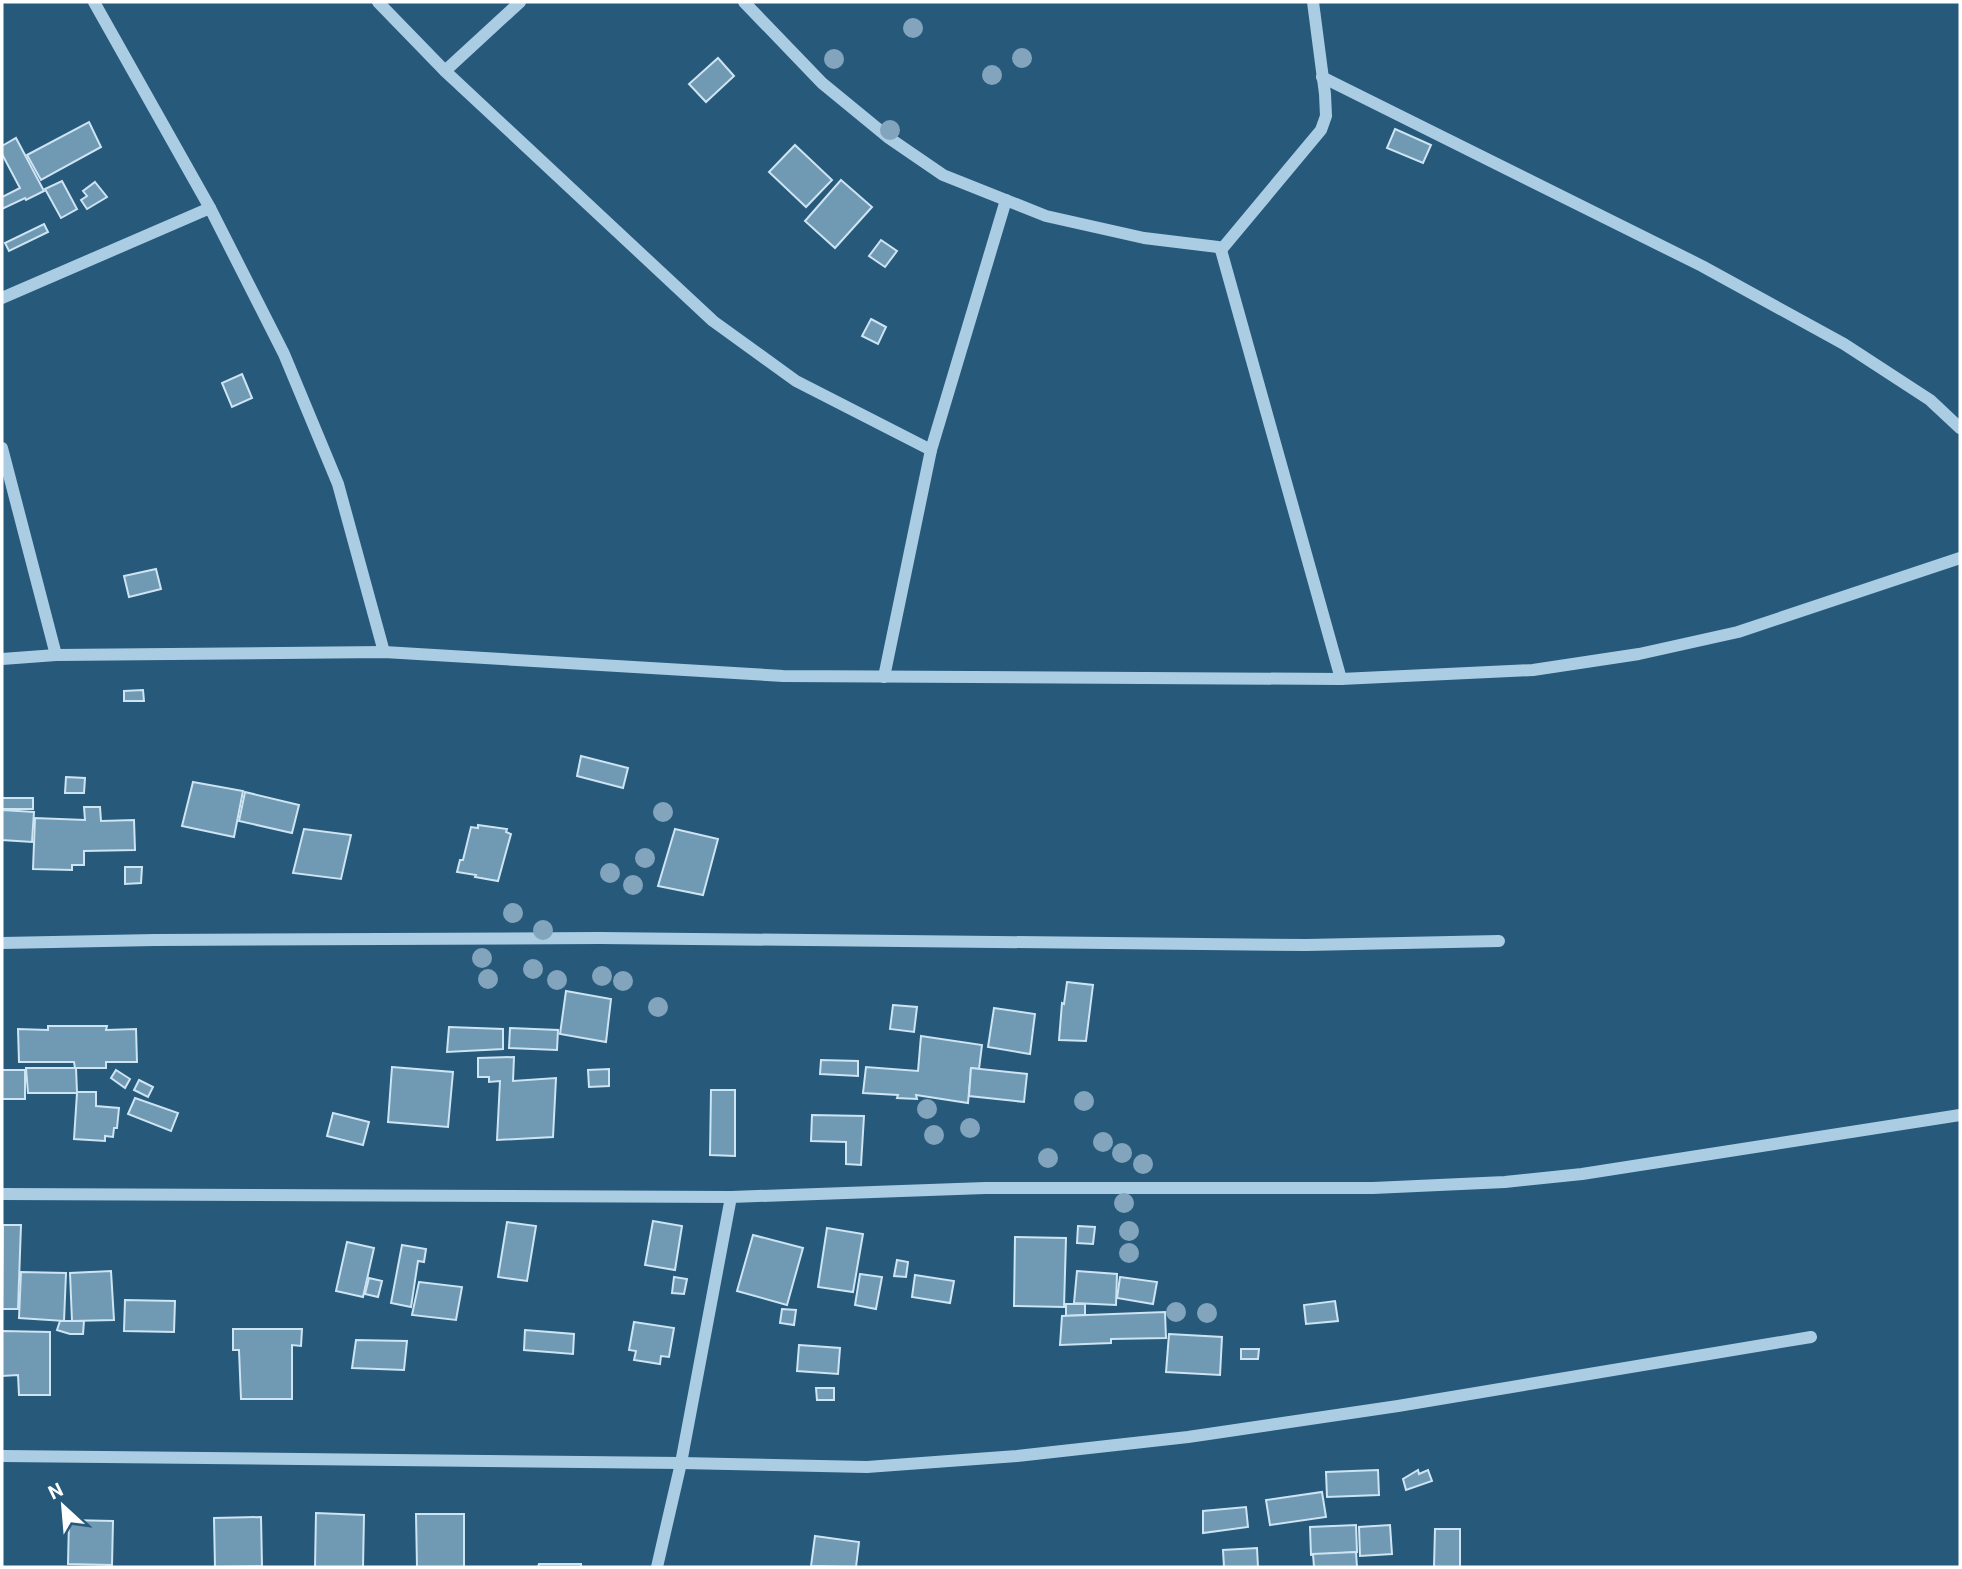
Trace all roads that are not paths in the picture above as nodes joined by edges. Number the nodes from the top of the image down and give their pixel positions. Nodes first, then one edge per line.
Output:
1 (94, 2) edge
2 (378, 2) edge
3 (520, 2) edge
4 (1313, 2) edge
5 (749, 4) edge
6 (445, 71) junction
7 (1322, 77) junction
8 (1006, 200) junction
9 (210, 208) junction
10 (1221, 250) junction
11 (2, 298) edge
12 (1960, 428) edge
13 (2, 448) edge
14 (931, 450) junction
15 (1960, 558) edge
16 (384, 652) junction
17 (55, 654) junction
18 (2, 659) edge
19 (884, 677) junction
20 (1341, 679) junction
21 (1499, 941) dead end
22 (2, 943) edge
23 (1960, 1115) edge
24 (2, 1194) edge
25 (731, 1197) junction
26 (1811, 1336) dead end
27 (2, 1456) edge
28 (681, 1463) junction
29 (657, 1567) edge

1 - 9 street
2 - 6 street
3 - 6 street
4 - 7 street
5 - 8 street
6 - 14 street
7 - 10 street
7 - 12 street
8 - 10 street
8 - 14 street
9 - 11 street
9 - 16 street
10 - 20 street
13 - 17 street
14 - 19 street
15 - 20 street
16 - 17 street
16 - 19 street
17 - 18 street
19 - 20 street
21 - 22 street
23 - 25 street
24 - 25 street
25 - 28 street
26 - 28 street
27 - 28 street
28 - 29 street

